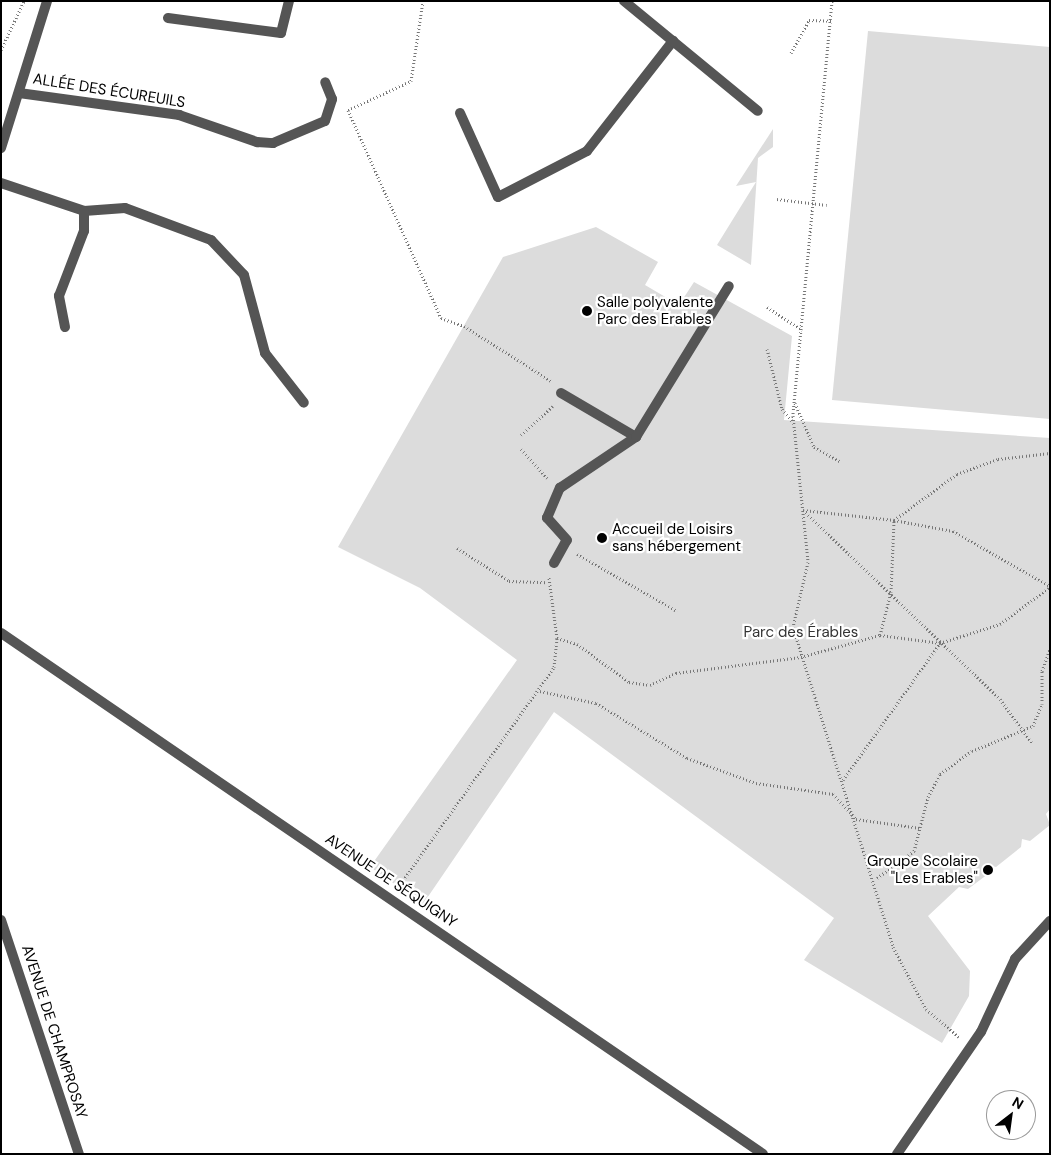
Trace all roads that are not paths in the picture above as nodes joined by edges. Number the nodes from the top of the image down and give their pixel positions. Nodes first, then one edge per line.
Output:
1 (47, 1) edge
2 (289, 1) edge
3 (630, 3) edge
4 (168, 18) dead end
5 (673, 41) junction
6 (325, 82) dead end
7 (19, 93) junction
8 (758, 111) dead end
9 (460, 113) dead end
10 (1, 148) edge
11 (1, 183) edge
12 (84, 211) junction
13 (729, 286) dead end
14 (65, 327) dead end
15 (561, 393) road end
16 (304, 403) dead end
17 (636, 437) junction
18 (554, 563) road end
19 (1, 633) edge
20 (1, 920) edge
21 (1050, 921) edge
22 (79, 1154) edge
23 (763, 1154) edge
24 (897, 1154) edge

1 - 7 street
2 - 4 street
3 - 5 street
5 - 8 street
5 - 9 street
6 - 7 street, ALLÉE DES ÉCUREUILS
7 - 10 street
11 - 12 street
12 - 14 street
12 - 16 street
13 - 17 street
15 - 17 street
17 - 18 street
19 - 23 street, AVENUE DE SÉQUIGNY
20 - 22 street, AVENUE DE CHAMPROSAY
21 - 24 street

